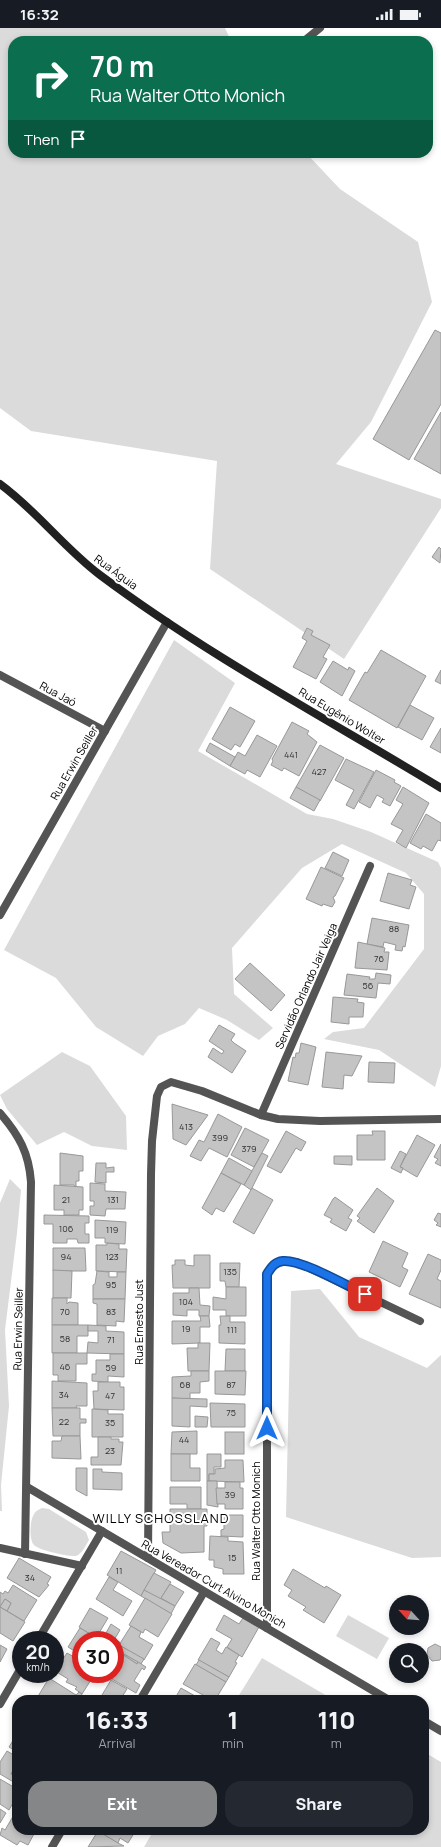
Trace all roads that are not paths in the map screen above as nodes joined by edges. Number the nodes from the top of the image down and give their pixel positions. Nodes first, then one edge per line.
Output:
1 (320, 28) edge
2 (310, 36) edge
3 (0, 484) edge
4 (167, 622) junction
5 (231, 662) joint
6 (0, 675) edge
7 (105, 731) junction
8 (441, 788) edge
9 (370, 866) dead end
10 (0, 915) edge
11 (0, 1113) edge
12 (261, 1115) junction
13 (441, 1119) edge
14 (420, 1321) dead end
15 (27, 1487) junction
16 (102, 1531) junction
17 (0, 1548) edge
18 (25, 1554) junction
19 (148, 1558) junction
20 (82, 1566) junction
21 (204, 1592) junction
22 (267, 1628) junction
23 (43, 1631) edge
24 (12, 1683) edge
25 (143, 1695) edge
26 (381, 1695) edge
27 (0, 1704) edge
28 (429, 1723) edge
29 (441, 1730) edge
30 (59, 1835) edge
31 (52, 1847) edge

1 - 2 street
3 - 4 street, Rua Águia
4 - 5 street, Rua Águia
4 - 7 street, Rua Erwin Seiller
5 - 8 street, Rua Eugênio Wolter
6 - 7 street, Rua Jaó
7 - 10 street, Rua Erwin Seiller
9 - 12 street, Servidão Orlando Jair Veiga
11 - 15 street, Rua Erwin Seiller
12 - 13 street
12 - 19 street, Rua Ernesto Just
14 - 22 street, Rua Walter Otto Monich
15 - 16 street, Rua Vereador Curt Alvino Monich
15 - 18 street, Rua Erwin Seiller
16 - 19 street, Rua Vereador Curt Alvino Monich
16 - 20 street
17 - 18 street
18 - 20 street
19 - 21 street, Rua Vereador Curt Alvino Monich
20 - 23 street
21 - 22 street, Rua Vereador Curt Alvino Monich
21 - 25 street
22 - 26 street, Rua Vereador Curt Alvino Monich
24 - 27 street
28 - 29 street
30 - 31 street

